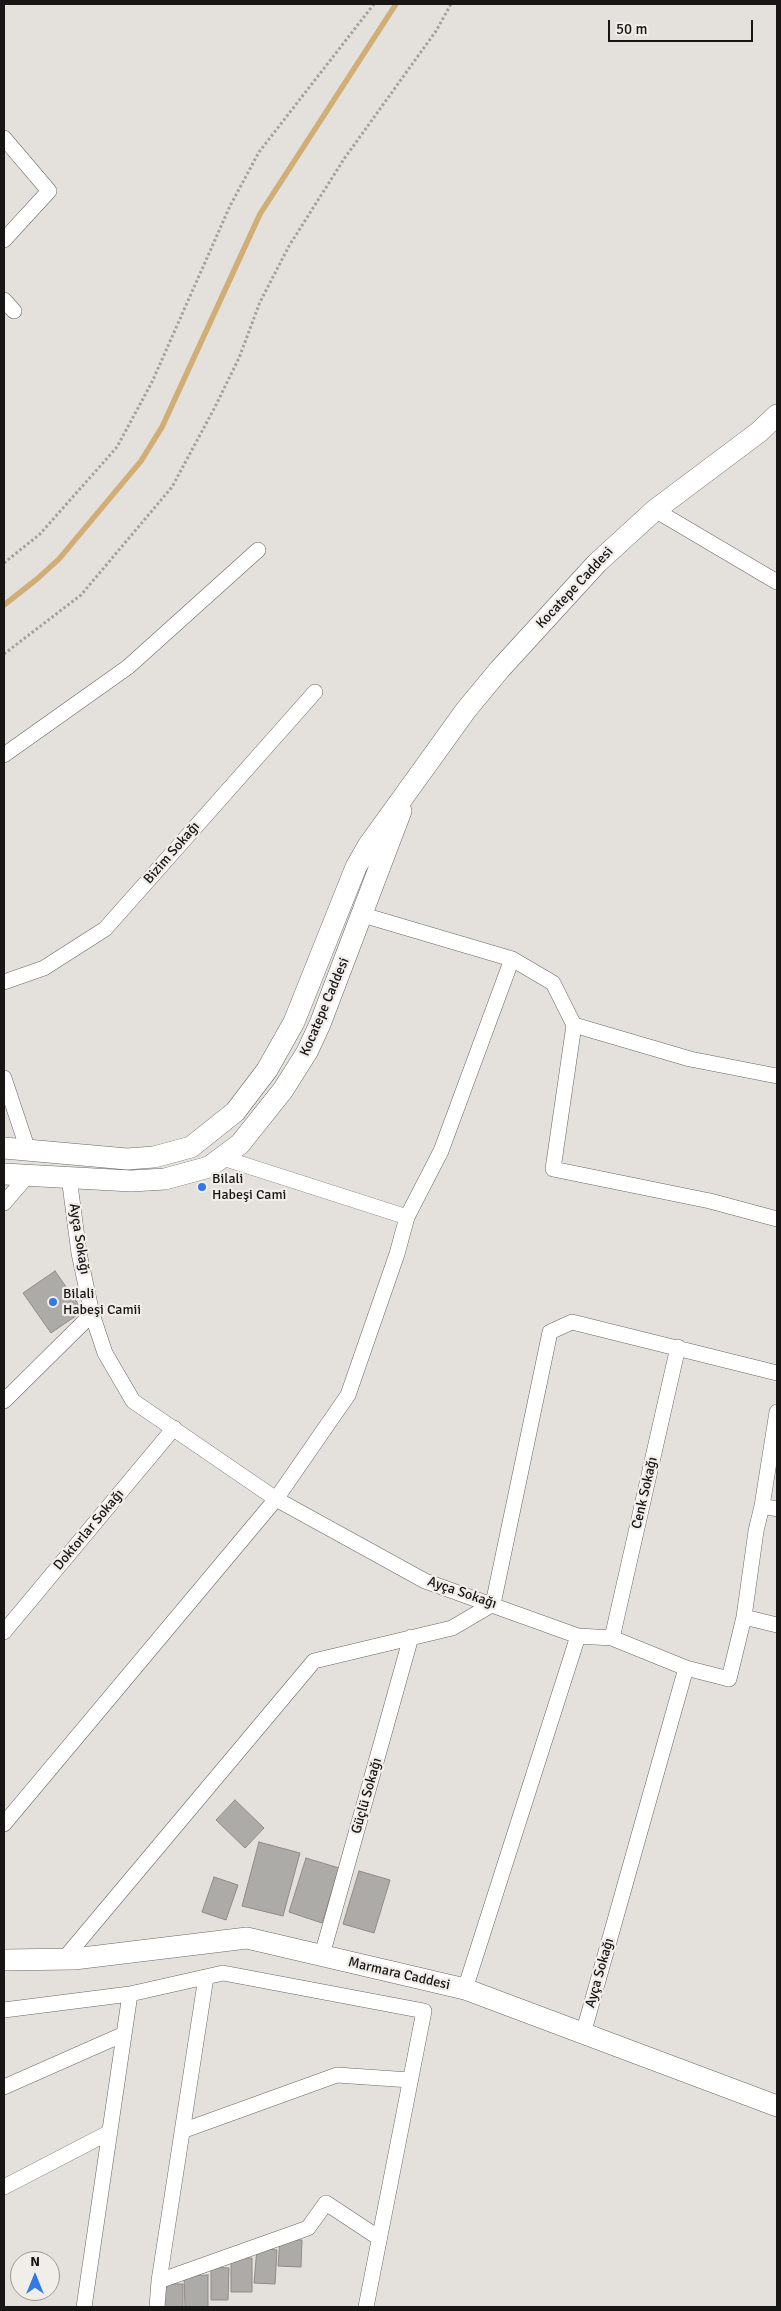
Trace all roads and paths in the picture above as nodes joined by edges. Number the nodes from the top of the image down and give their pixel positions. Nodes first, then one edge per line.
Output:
1 (374, 4) edge
2 (451, 4) edge
3 (4, 138) edge
4 (4, 240) edge
5 (777, 415) edge
6 (655, 510) junction
7 (258, 550) dead end
8 (4, 563) edge
9 (777, 582) edge
10 (4, 654) edge
11 (315, 692) dead end
12 (4, 755) edge
13 (406, 794) junction
14 (341, 905) junction
15 (363, 915) junction
16 (512, 959) junction
17 (4, 982) edge
18 (574, 1025) junction
19 (777, 1076) edge
20 (4, 1078) edge
21 (190, 1147) junction
22 (4, 1148) edge
23 (28, 1150) junction
24 (66, 1154) junction
25 (223, 1158) junction
26 (4, 1174) edge
27 (29, 1174) junction
28 (69, 1177) junction
29 (4, 1203) edge
30 (408, 1217) junction
31 (777, 1219) edge
32 (92, 1314) junction
33 (678, 1347) junction
34 (777, 1373) edge
35 (4, 1401) edge
36 (777, 1412) edge
37 (174, 1428) junction
38 (276, 1499) junction
39 (770, 1508) edge
40 (493, 1604) junction
41 (744, 1617) junction
42 (777, 1625) edge
43 (4, 1632) edge
44 (578, 1636) junction
45 (411, 1637) junction
46 (612, 1638) junction
47 (686, 1668) junction
48 (4, 1824) edge
49 (322, 1955) junction
50 (64, 1959) junction
51 (4, 1960) edge
52 (206, 1977) junction
53 (464, 1989) junction
54 (130, 1994) junction
55 (4, 2010) edge
56 (124, 2034) junction
57 (583, 2034) junction
58 (410, 2080) junction
59 (4, 2087) edge
60 (777, 2106) edge
61 (182, 2131) junction
62 (110, 2132) junction
63 (4, 2187) edge
64 (379, 2238) junction
65 (159, 2280) junction
66 (84, 2307) edge
67 (157, 2307) edge
68 (366, 2307) edge

1 - 8 path
2 - 10 path
3 - 4 street
5 - 6 main road, Kocatepe Caddesi
6 - 9 street
6 - 13 main road, Kocatepe Caddesi
7 - 12 street
11 - 17 street, Bizim Sokağı
13 - 14 main road, Kocatepe Caddesi
13 - 15 main road, Kocatepe Caddesi
14 - 15 main road
14 - 21 main road, Kocatepe Caddesi
15 - 16 street
15 - 25 main road, Kocatepe Caddesi
16 - 18 street
16 - 30 street
18 - 19 street
18 - 31 street
20 - 23 street
21 - 24 main road, Kocatepe Caddesi
21 - 25 main road
22 - 23 main road, Kocatepe Caddesi
23 - 24 main road, Kocatepe Caddesi
24 - 28 main road
25 - 28 main road, Kocatepe Caddesi
25 - 30 street
26 - 27 main road, Kocatepe Caddesi
27 - 28 main road, Kocatepe Caddesi
27 - 29 street
28 - 32 street, Ayça Sokağı
30 - 38 street
32 - 35 street
32 - 37 street, Ayça Sokağı
33 - 34 street
33 - 40 street
33 - 46 street, Cenk Sokağı
36 - 39 street
37 - 38 street, Ayça Sokağı
37 - 43 street, Doktorlar Sokağı
38 - 40 street, Ayça Sokağı
38 - 48 street
39 - 41 street
40 - 44 street, Ayça Sokağı
40 - 45 street
41 - 42 street
41 - 47 street
44 - 46 street, Ayça Sokağı
44 - 53 street
45 - 49 street, Güçlü Sokağı
45 - 50 street
46 - 47 street, Ayça Sokağı
47 - 57 street, Ayça Sokağı
49 - 50 main road, Marmara Caddesi
49 - 53 main road, Marmara Caddesi
50 - 51 main road, Marmara Caddesi
52 - 54 street
52 - 58 street
52 - 61 street
53 - 57 main road, Marmara Caddesi
54 - 55 street
54 - 56 street
56 - 59 street
56 - 62 street
57 - 60 main road, Marmara Caddesi
58 - 61 street
58 - 64 street
61 - 65 street
62 - 63 street
62 - 66 street
64 - 65 street
64 - 68 street
65 - 67 street

